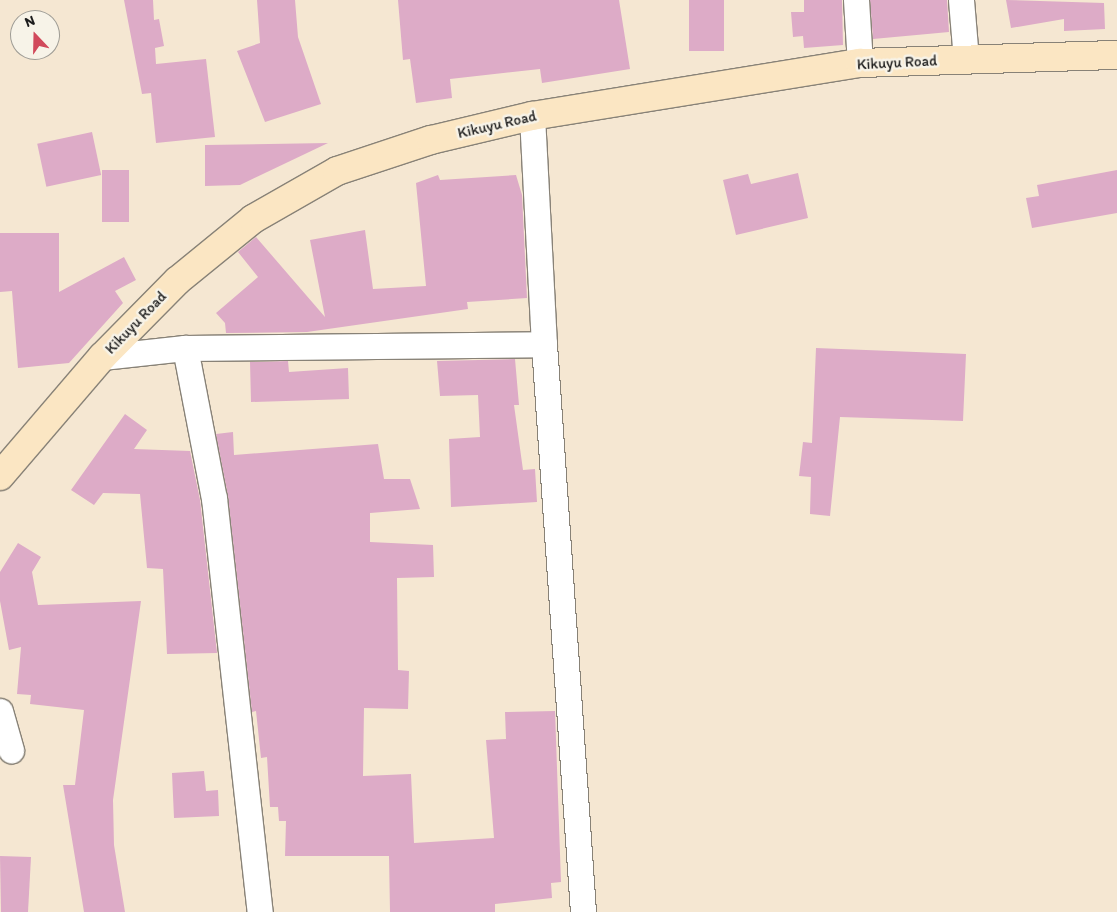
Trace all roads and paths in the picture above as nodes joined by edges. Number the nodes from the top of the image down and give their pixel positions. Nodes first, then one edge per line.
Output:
1 (856, 0) edge
2 (961, 0) edge
3 (1117, 55) edge
4 (966, 60) junction
5 (860, 63) junction
6 (532, 116) junction
7 (544, 344) junction
8 (185, 348) junction
9 (102, 357) junction
10 (0, 476) edge
11 (0, 711) edge
12 (11, 750) dead end
13 (260, 912) edge
14 (583, 912) edge

1 - 5 street
2 - 4 street
3 - 4 main road, Kikuyu Road
4 - 5 main road, Kikuyu Road
5 - 6 main road, Kikuyu Road
6 - 7 street
6 - 9 main road, Kikuyu Road
7 - 8 street
7 - 14 street
8 - 9 street
8 - 13 street
9 - 10 main road, Kikuyu Road
11 - 12 street

